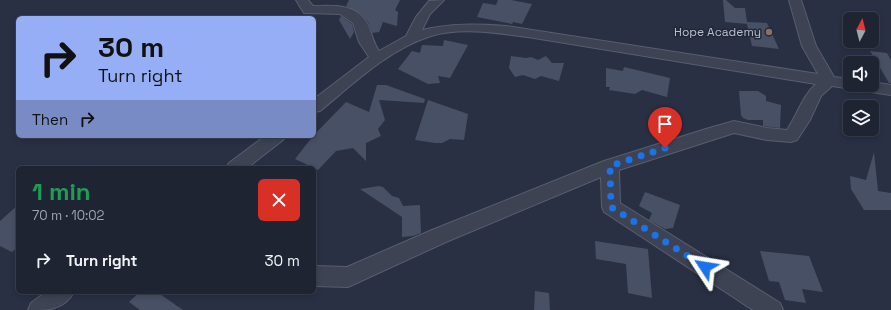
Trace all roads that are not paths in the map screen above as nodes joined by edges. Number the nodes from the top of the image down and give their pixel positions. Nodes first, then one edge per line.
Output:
1 (302, 0) edge
2 (438, 0) edge
3 (795, 0) edge
4 (412, 38) junction
5 (377, 59) junction
6 (829, 81) junction
7 (843, 83) edge
8 (879, 88) edge
9 (891, 90) edge
10 (316, 105) edge
11 (274, 138) edge
12 (238, 166) edge
13 (610, 166) junction
14 (316, 276) edge
15 (60, 294) edge
16 (39, 310) edge
17 (772, 310) edge

1 - 5 street
2 - 4 street
3 - 6 street
4 - 5 street
4 - 6 street
5 - 10 street
6 - 7 street
6 - 13 street
8 - 9 street
11 - 12 street
13 - 14 street
13 - 17 street
15 - 16 street

